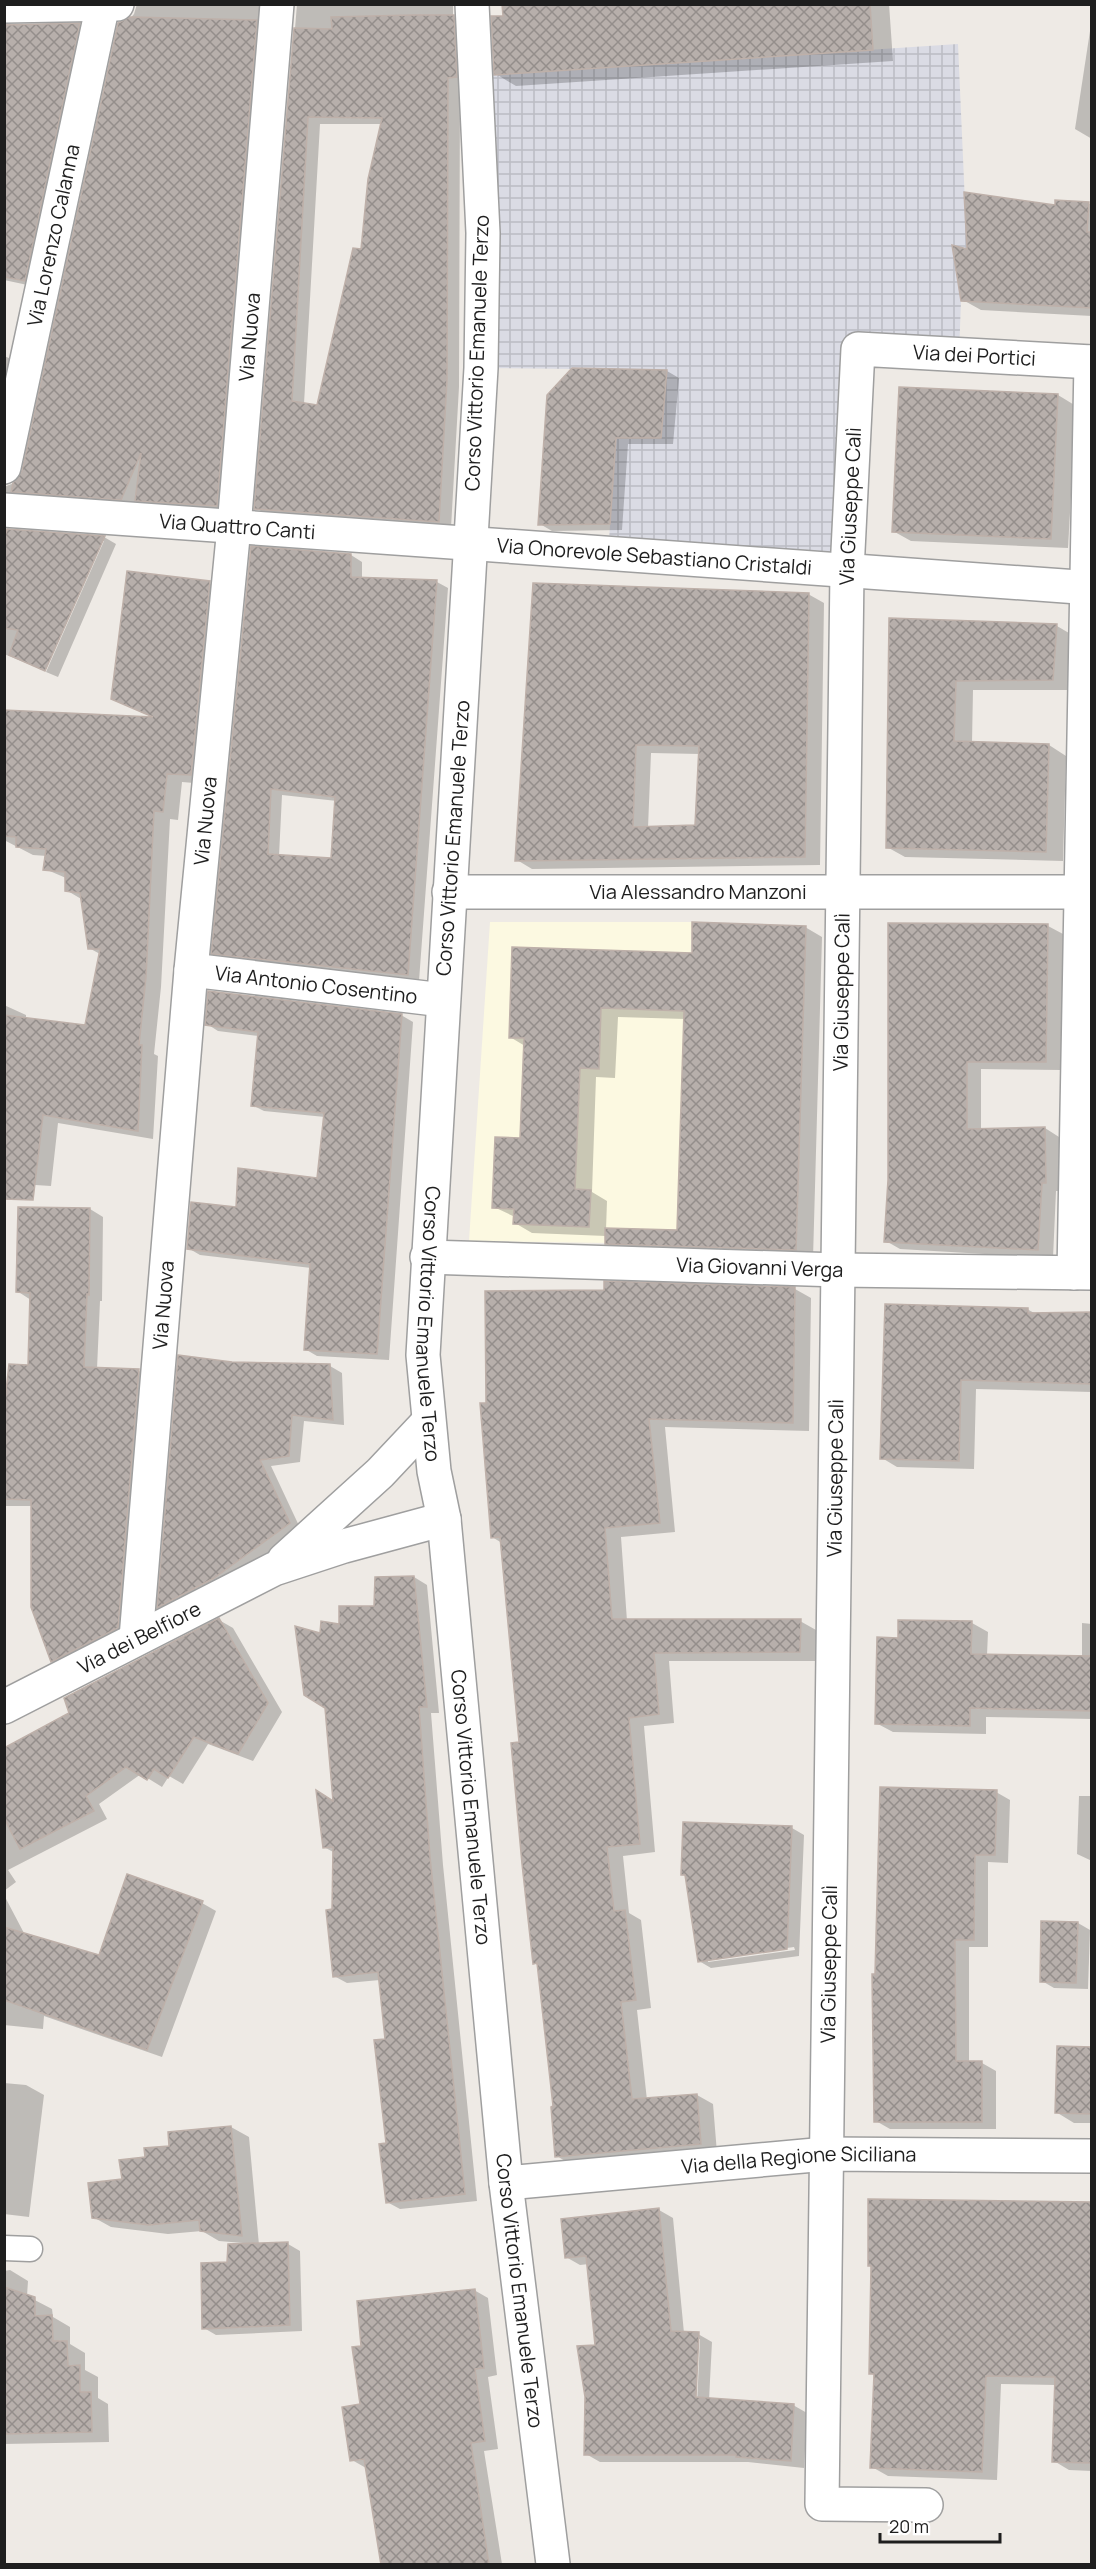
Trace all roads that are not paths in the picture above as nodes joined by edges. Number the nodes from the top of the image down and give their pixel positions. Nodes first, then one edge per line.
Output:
1 (117, 4) edge
2 (278, 4) edge
3 (472, 4) edge
4 (103, 5) edge
5 (4, 6) edge
6 (858, 349) joint
7 (1091, 362) edge
8 (4, 467) edge
9 (4, 510) edge
10 (234, 527) junction
11 (470, 545) junction
12 (847, 571) junction
13 (1089, 588) edge
14 (449, 892) junction
15 (844, 892) junction
16 (1087, 892) edge
17 (191, 970) junction
18 (443, 1000) junction
19 (428, 1257) junction
20 (838, 1270) junction
21 (1083, 1273) edge
22 (428, 1422) junction
23 (444, 1519) junction
24 (274, 1569) junction
25 (136, 1638) junction
26 (4, 1707) edge
27 (826, 2154) junction
28 (1092, 2156) edge
29 (506, 2183) junction
30 (4, 2248) edge
31 (30, 2249) dead end
32 (926, 2505) dead end
33 (553, 2565) edge

1 - 4 street
2 - 10 street, Via Nuova
3 - 11 street, Corso Vittorio Emanuele Terzo
4 - 5 street
4 - 8 street, Via Lorenzo Calanna
6 - 7 street, Via dei Portici
6 - 12 street, Via Giuseppe Calì
7 - 13 street
9 - 10 street, Via Quattro Canti
10 - 11 street, Via Quattro Canti
10 - 17 street, Via Nuova
11 - 12 street, Via Onorevole Sebastiano Cristaldi
11 - 14 street, Corso Vittorio Emanuele Terzo
12 - 13 street, Via Onorevole Sebastiano Cristaldi
12 - 15 street, Via Giuseppe Calì
13 - 16 street
14 - 15 street, Via Alessandro Manzoni
14 - 18 street, Corso Vittorio Emanuele Terzo
15 - 16 street, Via Alessandro Manzoni
15 - 20 street, Via Giuseppe Calì
16 - 21 street
17 - 18 street, Via Antonio Cosentino
17 - 25 street, Via Nuova
18 - 19 street, Corso Vittorio Emanuele Terzo
19 - 20 street, Via Giovanni Verga
19 - 22 street, Corso Vittorio Emanuele Terzo
20 - 21 street, Via Giovanni Verga
20 - 27 street, Via Giuseppe Calì
22 - 23 street, Corso Vittorio Emanuele Terzo
22 - 24 street
23 - 24 street
23 - 29 street, Corso Vittorio Emanuele Terzo
24 - 25 street, Via dei Belfiore
25 - 26 street, Via dei Belfiore
27 - 28 street, Via della Regione Siciliana
27 - 29 street, Via della Regione Siciliana
27 - 32 street, Via Giuseppe Calì
29 - 33 street, Corso Vittorio Emanuele Terzo
30 - 31 lane

